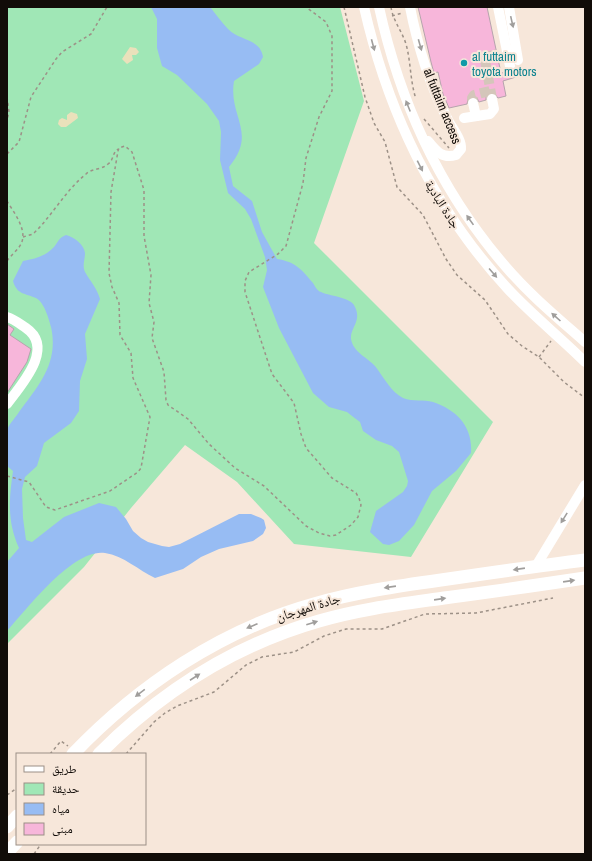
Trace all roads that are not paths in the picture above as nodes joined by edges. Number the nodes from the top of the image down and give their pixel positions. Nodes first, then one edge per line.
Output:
1 (364, 7) edge
2 (378, 7) edge
3 (498, 7) edge
4 (509, 7) edge
5 (410, 9) edge
6 (516, 38) junction
7 (505, 40) junction
8 (492, 99) tunnel mouth
9 (473, 103) dead end
10 (476, 116) junction
11 (464, 118) dead end
12 (417, 128) junction
13 (7, 317) edge
14 (585, 342) edge
15 (585, 362) edge
16 (7, 404) edge
17 (585, 485) edge
18 (581, 499) edge
19 (585, 560) edge
20 (536, 566) junction
21 (585, 578) edge
22 (74, 753) edge
23 (100, 753) edge
24 (16, 817) edge
25 (7, 827) edge
26 (16, 843) edge
27 (7, 853) edge

1 -> 15 street, جادة البادية
12 -> 2 street, جادة البادية
3 - 7 street
4 -> 6 street
5 -> 12 street, al futtaim access
6 - 7 street
6 - 7 street
8 - 10 street
9 - 10 street
10 - 11 street
14 -> 12 street, جادة البادية
13 - 16 street
17 - 18 street
18 -> 20 street
19 - 20 main road, جادة المهرجان
20 -> 22 main road, جادة المهرجان
23 -> 21 main road, جادة المهرجان
24 - 25 main road
26 - 27 main road

